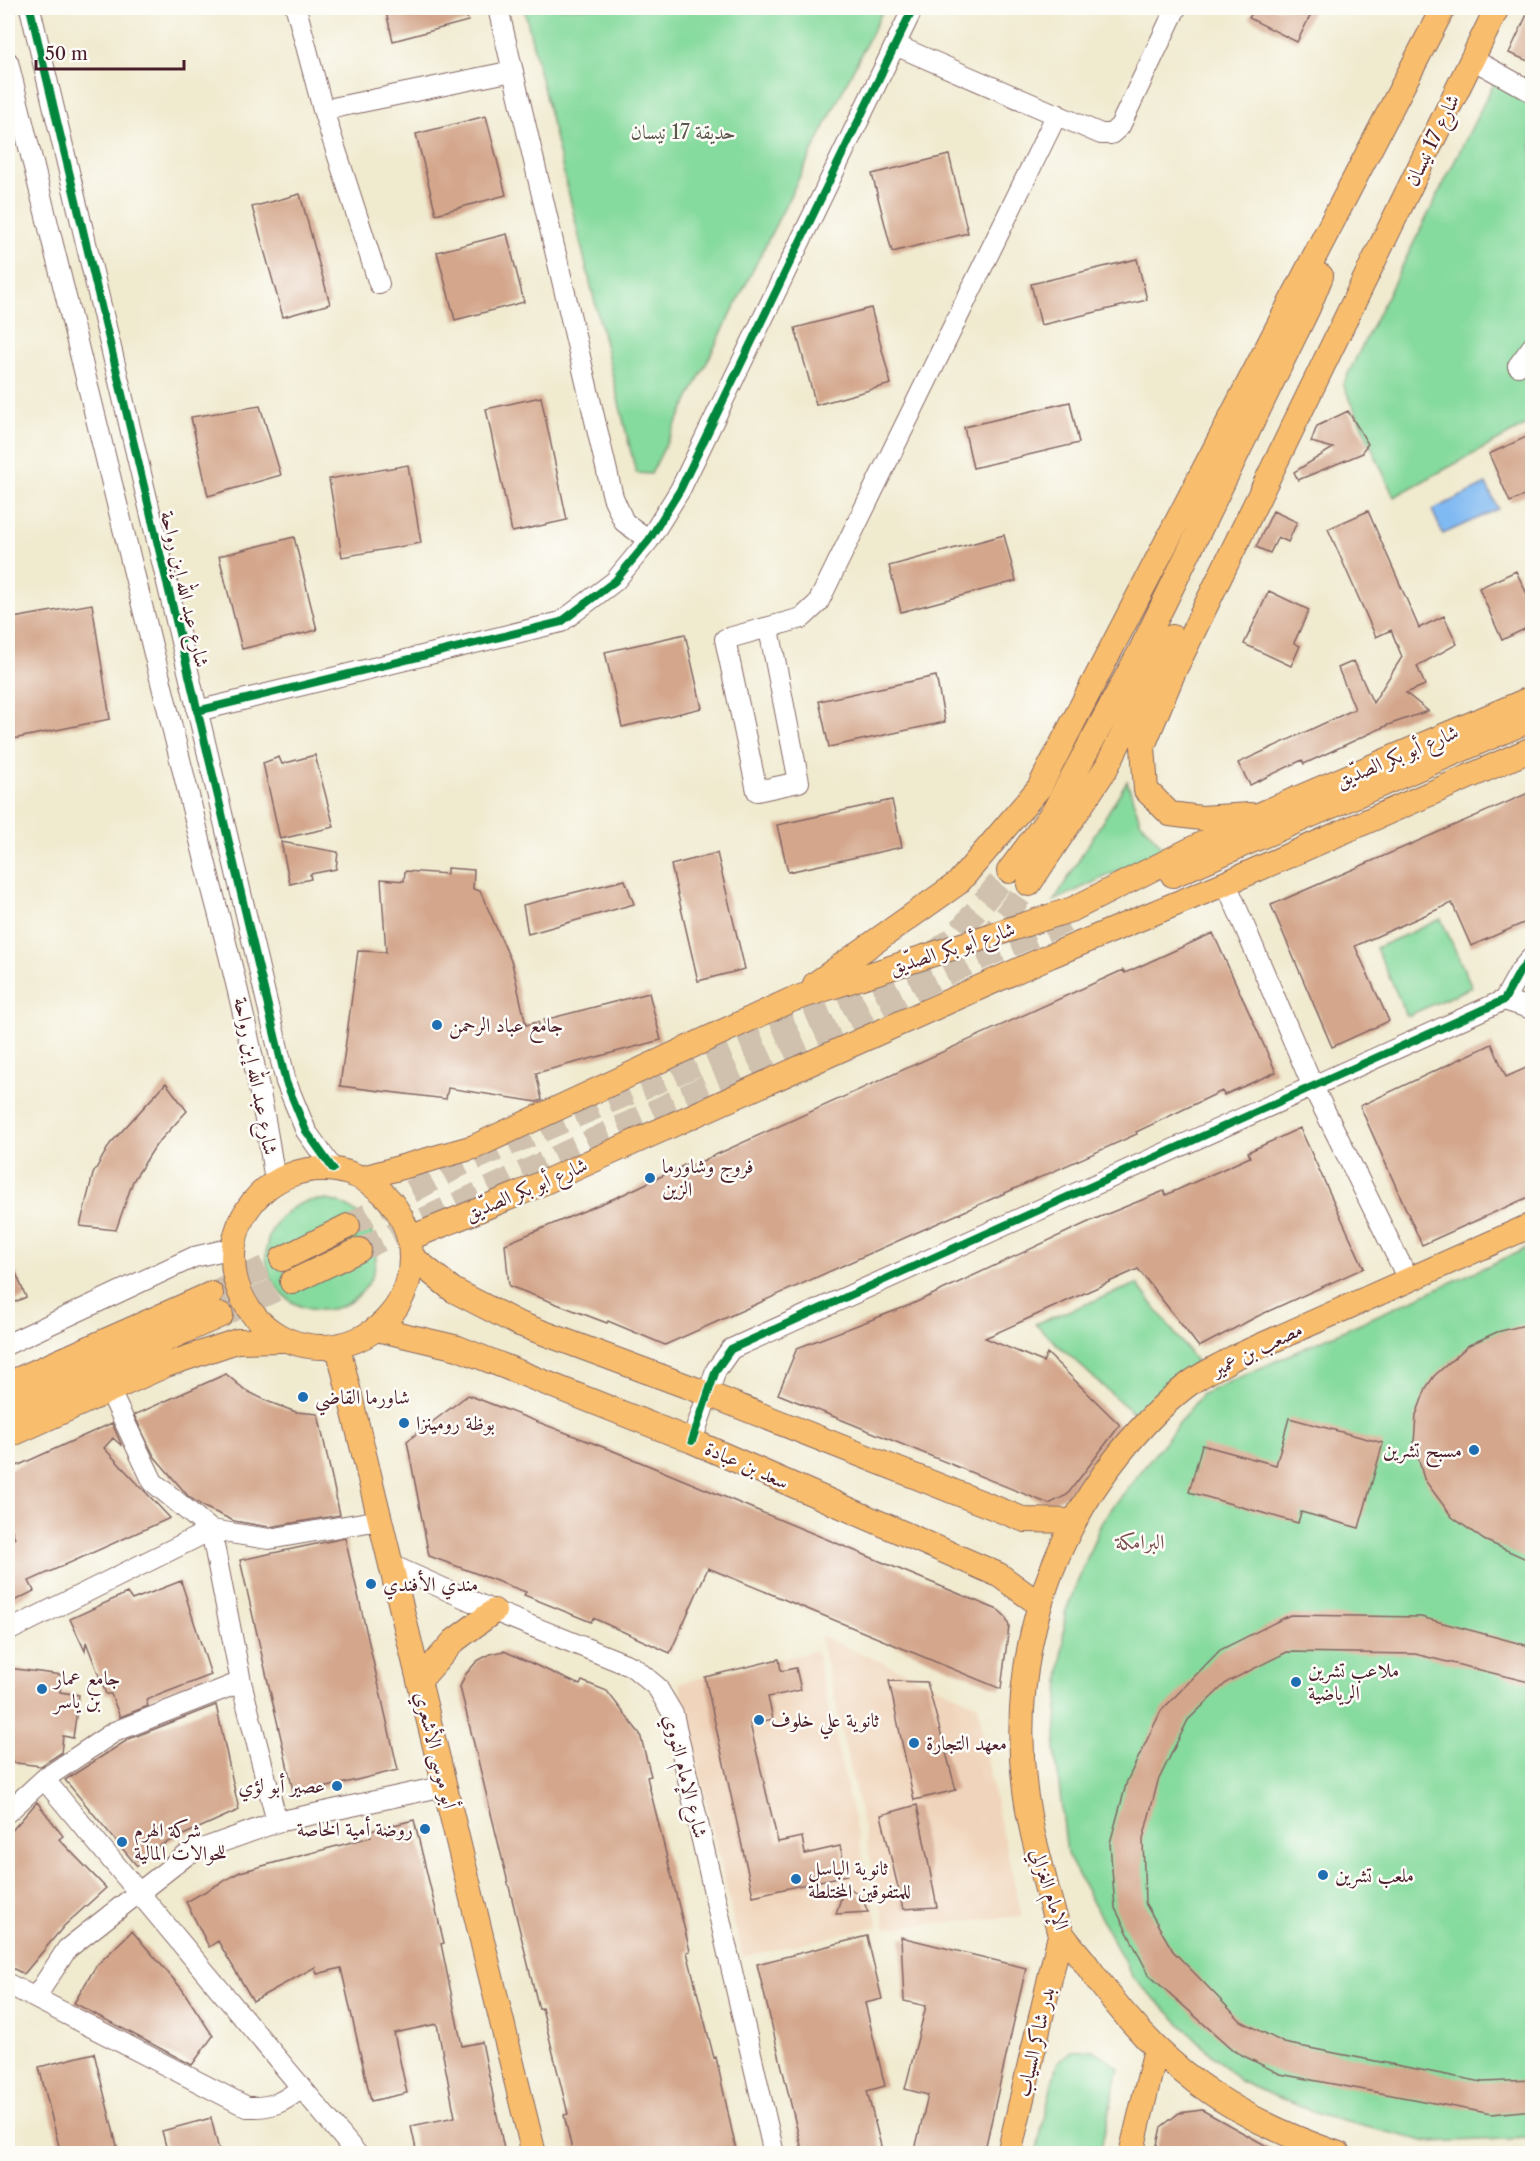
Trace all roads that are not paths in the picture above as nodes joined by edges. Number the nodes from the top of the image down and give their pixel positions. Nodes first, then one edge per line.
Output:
1 (30, 8) edge
2 (296, 8) edge
3 (498, 8) edge
4 (913, 8) edge
5 (1176, 8) edge
6 (1443, 8) edge
7 (1497, 8) edge
8 (895, 45) junction
9 (1472, 59) junction
10 (8, 62) edge
11 (513, 71) junction
12 (1533, 92) edge
13 (323, 110) junction
14 (1057, 114) junction
15 (1368, 156) junction
16 (1368, 273) junction
17 (379, 284) dead end
18 (1533, 347) edge
19 (1518, 366) dead end
20 (649, 540) junction
21 (769, 629) junction
22 (1533, 698) edge
23 (197, 711) junction
24 (1533, 719) edge
25 (1533, 749) edge
26 (1261, 814) junction
27 (1009, 871) tunnel mouth
28 (1227, 883) junction
29 (1029, 884) tunnel mouth
30 (1071, 919) tunnel mouth
31 (1533, 957) edge
32 (791, 1000) junction
33 (1504, 1000) junction
34 (1533, 1009) edge
35 (1313, 1087) junction
36 (333, 1169) junction
37 (363, 1178) junction
38 (275, 1182) junction
39 (1533, 1225) edge
40 (348, 1226) tunnel mouth
41 (233, 1248) junction
42 (411, 1248) junction
43 (359, 1250) tunnel mouth
44 (282, 1259) tunnel mouth
45 (1408, 1279) junction
46 (292, 1282) tunnel mouth
47 (377, 1329) junction
48 (283, 1340) junction
49 (8, 1344) edge
50 (338, 1347) junction
51 (8, 1384) edge
52 (109, 1389) junction
53 (708, 1395) junction
54 (8, 1410) edge
55 (8, 1436) edge
56 (692, 1441) junction
57 (380, 1520) junction
58 (1073, 1521) junction
59 (211, 1530) junction
60 (1054, 1562) joint
61 (391, 1565) junction
62 (1039, 1604) junction
63 (494, 1611) junction
64 (8, 1631) edge
65 (419, 1681) junction
66 (241, 1682) junction
67 (44, 1779) junction
68 (445, 1786) junction
69 (8, 1812) edge
70 (277, 1822) junction
71 (137, 1892) junction
72 (1061, 1931) junction
73 (8, 1984) edge
74 (35, 1998) junction
75 (1156, 2049) junction
76 (301, 2088) junction
77 (357, 2154) edge
78 (534, 2154) edge
79 (774, 2154) edge
80 (1009, 2154) edge
81 (1131, 2154) edge
82 (1339, 2154) edge

1 - 23 street, شارع عبد الله إبن رواحة
2 - 13 street
3 - 11 street
4 - 8 street
5 - 14 street
6 - 15 main road
7 - 9 main road, شارع 17 نيسان
8 - 14 street
8 - 20 street
9 - 12 street
9 - 16 main road, شارع 17 نيسان
10 - 38 street, شارع عبد الله إبن رواحة
11 - 13 street
11 - 20 street
13 - 17 street
14 - 21 street
15 - 27 main road
15 - 32 main road
16 - 26 main road
16 - 29 main road
18 - 19 street
20 - 23 street
21 - 21 street
22 - 26 main road, شارع أبو بكر الصدّيق
23 - 36 street, شارع عبد الله إبن رواحة
24 - 30 main road
25 - 28 main road, شارع أبو بكر الصدّيق
26 - 32 main road, شارع أبو بكر الصدّيق
28 - 35 street
28 - 42 main road, شارع أبو بكر الصدّيق
31 - 33 street
32 - 37 main road, شارع أبو بكر الصدّيق
33 - 34 street
33 - 35 street
35 - 45 street
35 - 53 street
36 - 37 main road
36 - 38 main road
37 - 42 main road
38 - 41 main road
39 - 45 main road, مصعب بن عمير
40 - 44 main road
41 - 48 main road
41 - 49 street
42 - 47 main road
42 - 53 main road
43 - 46 main road
45 - 58 main road, مصعب بن عمير
47 - 50 main road
47 - 56 main road, سعد بن عبادة
48 - 50 main road
48 - 52 main road
50 - 57 main road, أبو موسى الأشعري
51 - 54 main road
52 - 55 main road
52 - 59 street
53 - 56 street
53 - 58 main road
56 - 62 main road, سعد بن عبادة
57 - 59 street
57 - 61 main road, أبو موسى الأشعري
58 - 60 main road, مصعب بن عمير
59 - 64 street
59 - 66 street
60 - 62 main road, الإمام الغزالي
61 - 63 street, شارع الإمام النووي
61 - 65 main road, أبو موسى الأشعري
62 - 72 main road, الإمام الغزالي
63 - 65 main road
63 - 79 street, شارع الإمام النووي
65 - 68 main road, أبو موسى الأشعري
66 - 67 street
66 - 70 street
67 - 69 street
67 - 71 street
68 - 70 street
68 - 78 main road, أبو موسى الأشعري
70 - 71 street
71 - 74 street
71 - 76 street
72 - 75 main road, الإمام الغزالي
72 - 80 main road, بدر شاكر السياب
73 - 74 street
74 - 76 street
75 - 81 main road
75 - 82 main road, الإمام الغزالي
76 - 77 street

